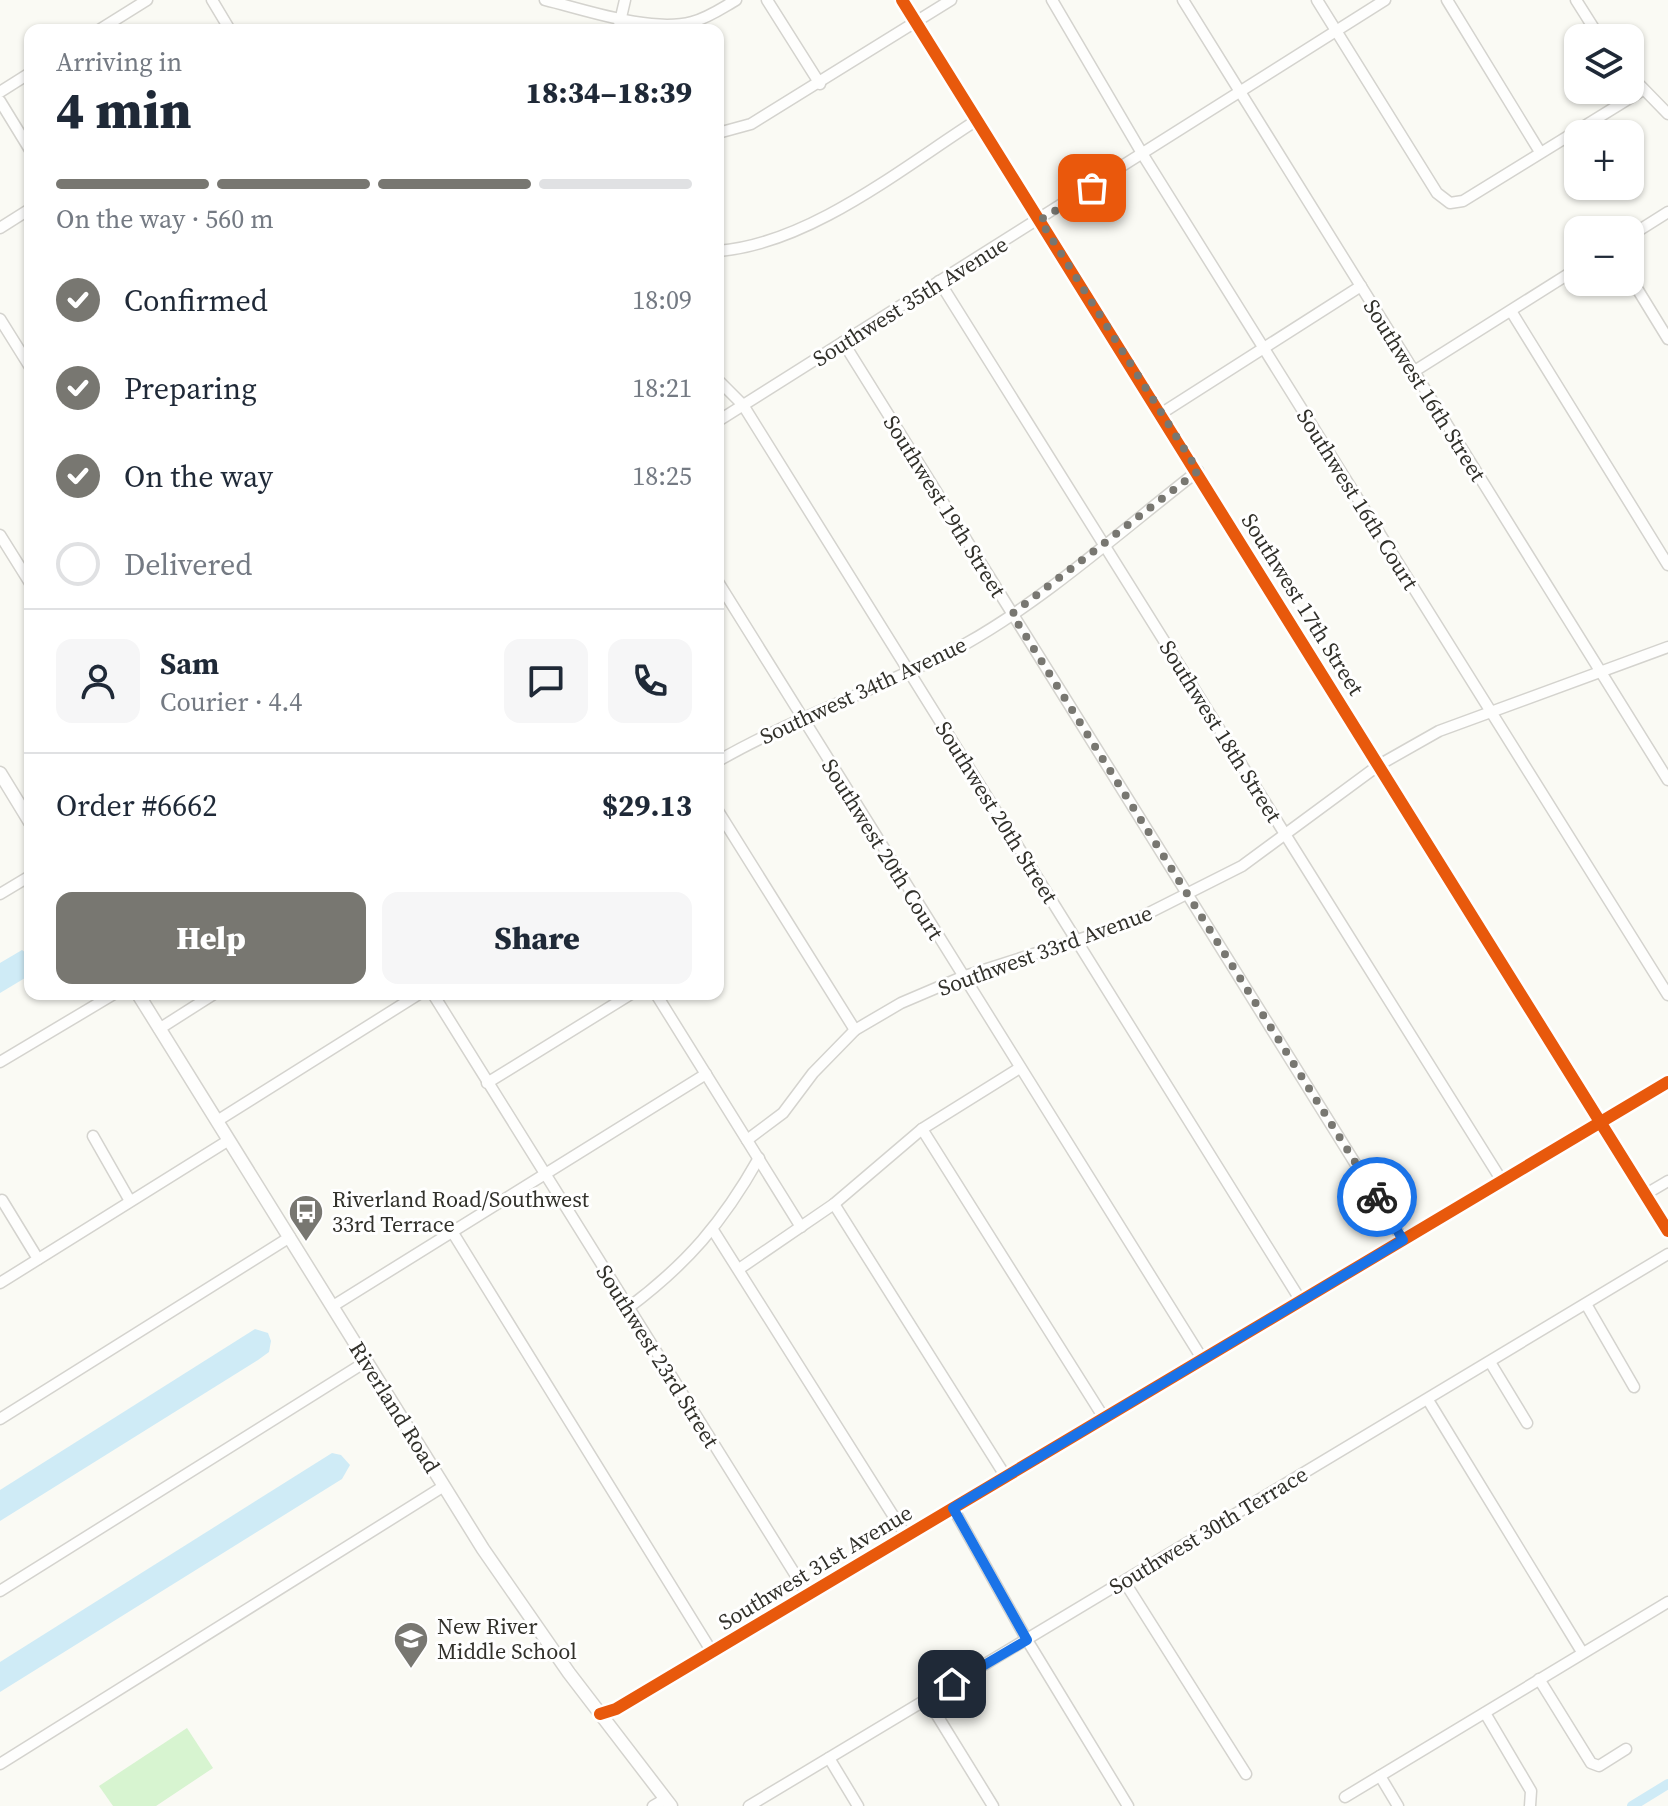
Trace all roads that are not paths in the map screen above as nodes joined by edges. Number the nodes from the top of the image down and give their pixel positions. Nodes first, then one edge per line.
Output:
1 (147, 0) edge
2 (212, 0) edge
3 (545, 0) edge
4 (625, 0) edge
5 (736, 0) edge
6 (767, 0) edge
7 (902, 0) edge
8 (951, 0) edge
9 (1052, 0) edge
10 (1183, 0) edge
11 (1317, 0) edge
12 (1385, 0) edge
13 (1447, 0) edge
14 (1576, 0) edge
15 (621, 18) junction
16 (916, 22) junction
17 (109, 24) edge
18 (226, 24) edge
19 (620, 24) edge
20 (663, 24) edge
21 (680, 24) edge
22 (1591, 24) edge
23 (1336, 31) junction
24 (24, 77) edge
25 (820, 84) junction
26 (1644, 91) edge
27 (0, 92) edge
28 (1240, 94) junction
29 (0, 101) edge
30 (1620, 104) edge
31 (1668, 114) edge
32 (977, 120) junction
33 (724, 131) edge
34 (24, 140) edge
35 (1540, 152) junction
36 (1143, 155) junction
37 (1668, 212) edge
38 (24, 213) edge
39 (1040, 220) junction
40 (1644, 227) edge
41 (0, 228) edge
42 (724, 250) edge
43 (1564, 277) edge
44 (939, 281) junction
45 (1361, 286) junction
46 (1642, 296) edge
47 (1511, 311) junction
48 (0, 319) edge
49 (1668, 339) edge
50 (843, 342) junction
51 (1263, 346) junction
52 (24, 357) edge
53 (1413, 372) junction
54 (724, 386) edge
55 (743, 405) junction
56 (1162, 413) junction
57 (724, 417) edge
58 (1198, 471) junction
59 (0, 535) edge
60 (1104, 544) junction
61 (1668, 565) edge
62 (24, 573) edge
63 (724, 592) edge
64 (1012, 614) junction
65 (1668, 647) edge
66 (911, 672) junction
67 (1600, 672) junction
68 (1489, 711) junction
69 (802, 719) junction
70 (724, 758) edge
71 (1379, 765) junction
72 (0, 773) edge
73 (1668, 780) edge
74 (24, 812) edge
75 (724, 821) edge
76 (1286, 835) junction
77 (24, 880) edge
78 (0, 894) edge
79 (1189, 895) junction
80 (1078, 943) junction
81 (962, 977) junction
82 (1668, 995) edge
83 (104, 1000) edge
84 (142, 1000) edge
85 (205, 1000) edge
86 (409, 1000) edge
87 (437, 1000) edge
88 (621, 1000) edge
89 (660, 1000) edge
90 (159, 1029) junction
91 (855, 1030) junction
92 (0, 1062) edge
93 (1018, 1069) junction
94 (706, 1074) junction
95 (1668, 1082) edge
96 (487, 1083) junction
97 (217, 1121) junction
98 (1602, 1122) junction
99 (922, 1129) junction
100 (93, 1136) dead end
101 (229, 1140) junction
102 (747, 1140) junction
103 (759, 1158) junction
104 (546, 1175) junction
105 (1502, 1181) junction
106 (1668, 1181) edge
107 (1646, 1194) junction
108 (2, 1200) dead end
109 (130, 1201) junction
110 (834, 1204) junction
111 (801, 1227) junction
112 (713, 1230) junction
113 (1668, 1231) edge
114 (453, 1233) junction
115 (290, 1237) junction
116 (1403, 1240) junction
117 (1668, 1254) edge
118 (38, 1259) junction
119 (739, 1269) junction
120 (0, 1283) edge
121 (1301, 1301) junction
122 (1586, 1304) junction
123 (333, 1306) junction
124 (628, 1308) junction
125 (1203, 1360) junction
126 (367, 1361) junction
127 (1490, 1362) junction
128 (1634, 1387) dead end
129 (1428, 1400) junction
130 (1104, 1418) junction
131 (0, 1419) edge
132 (1527, 1423) dead end
133 (1006, 1477) junction
134 (444, 1486) junction
135 (953, 1508) junction
136 (906, 1536) junction
137 (1124, 1581) junction
138 (0, 1591) edge
139 (808, 1595) junction
140 (1668, 1602) edge
141 (1027, 1640) junction
142 (712, 1652) junction
143 (1582, 1652) junction
144 (1539, 1679) junction
145 (927, 1699) junction
146 (1485, 1713) junction
147 (600, 1714) junction
148 (1626, 1749) dead end
149 (829, 1758) junction
150 (0, 1764) edge
151 (1246, 1774) dead end
152 (1380, 1776) junction
153 (1345, 1797) dead end
154 (666, 1804) edge
155 (1531, 1804) edge
156 (749, 1806) edge
157 (858, 1806) edge
158 (993, 1806) edge
159 (1128, 1806) edge
160 (1398, 1806) edge

1 - 17 street
2 - 18 street
3 - 15 street
4 - 15 street
5 - 21 street
6 - 25 street
7 - 16 street, Southwest 17th Street
8 - 16 street
9 - 36 street, Southwest 16th Court
10 - 28 street, Southwest 16th Street
11 - 23 street
12 - 23 street, Southwest 35th Avenue
13 - 35 street
14 - 22 street
15 - 19 street
15 - 20 street
16 - 25 street
16 - 32 street, Southwest 17th Street
23 - 28 street, Southwest 35th Avenue
23 - 35 street
24 - 27 street
25 - 33 street
26 - 31 street
28 - 36 street, Southwest 35th Avenue
28 - 45 street, Southwest 16th Street
29 - 34 street
30 - 35 street
32 - 39 street, Southwest 17th Street
32 - 42 street
36 - 39 street, Southwest 35th Avenue
36 - 51 street, Southwest 16th Court
37 - 40 street
38 - 41 street
39 - 44 street, Southwest 35th Avenue
39 - 56 street, Southwest 17th Street
43 - 47 street
44 - 50 street, Southwest 35th Avenue
44 - 60 street, Southwest 18th Street
45 - 51 street
45 - 53 street, Southwest 16th Street
46 - 49 street
47 - 53 street
47 - 61 street
48 - 52 street
50 - 55 street, Southwest 35th Avenue
50 - 64 street, Southwest 19th Street
51 - 56 street
51 - 68 street, Southwest 16th Court
53 - 67 street, Southwest 16th Street
54 - 55 street, Southwest 20th Street
55 - 57 street, Southwest 35th Avenue
55 - 66 street, Southwest 20th Street
56 - 58 street, Southwest 17th Street
58 - 60 street, Southwest 34th Avenue
58 - 71 street, Southwest 17th Street
59 - 62 street
60 - 64 street, Southwest 34th Avenue
60 - 76 street, Southwest 18th Street
63 - 69 street, Southwest 20th Court
64 - 66 street, Southwest 34th Avenue
64 - 79 street, Southwest 19th Street
65 - 67 street, Southwest 33rd Avenue
66 - 69 street, Southwest 34th Avenue
66 - 80 street, Southwest 20th Street
67 - 68 street, Southwest 33rd Avenue
67 - 73 street, Southwest 16th Street
68 - 71 street, Southwest 33rd Avenue
68 - 82 street, Southwest 16th Court
69 - 70 street, Southwest 34th Avenue
69 - 81 street, Southwest 20th Court
71 - 76 street, Southwest 33rd Avenue
71 - 98 street, Southwest 17th Street
72 - 74 street
75 - 91 street
76 - 79 street, Southwest 33rd Avenue
76 - 105 street, Southwest 18th Street
77 - 78 street
79 - 80 street, Southwest 33rd Avenue
79 - 116 street, Southwest 19th Street
80 - 81 street, Southwest 33rd Avenue
80 - 121 street, Southwest 20th Street
81 - 91 street, Southwest 33rd Avenue
81 - 93 street, Southwest 20th Court
83 - 92 street
84 - 90 street, Riverland Road
85 - 90 street
86 - 97 street
87 - 96 street, Southwest 23rd Street
88 - 96 street
89 - 94 street
90 - 97 street, Riverland Road
91 - 102 street, Southwest 33rd Avenue
93 - 99 street
93 - 125 street, Southwest 20th Court
94 - 102 street
94 - 104 street
95 - 98 street, Southwest 31st Avenue
96 - 104 street, Southwest 23rd Street
97 - 101 street, Riverland Road
98 - 105 street, Southwest 31st Avenue
98 - 107 street, Southwest 17th Street
99 - 110 street
99 - 130 street
100 - 109 street
101 - 109 street
101 - 115 street, Riverland Road
102 - 103 street
103 - 111 street
103 - 112 street
104 - 114 street
104 - 124 street, Southwest 23rd Street
105 - 116 street, Southwest 31st Avenue
106 - 107 street
107 - 113 street, Southwest 17th Street
108 - 118 street
109 - 118 street
110 - 111 street
110 - 133 street
111 - 119 street
112 - 119 street
112 - 124 street
114 - 123 street
114 - 142 street
115 - 123 street, Riverland Road
115 - 131 street
116 - 121 street, Southwest 31st Avenue
117 - 122 street, Southwest 30th Terrace
118 - 120 street
119 - 136 street
121 - 125 street, Southwest 31st Avenue
122 - 127 street, Southwest 30th Terrace
122 - 128 street
123 - 126 street, Riverland Road
124 - 139 street, Southwest 23rd Street
125 - 130 street, Southwest 31st Avenue
126 - 134 street, Riverland Road
126 - 138 street
127 - 129 street, Southwest 30th Terrace
127 - 132 street
129 - 137 street, Southwest 30th Terrace
129 - 143 street
130 - 133 street, Southwest 31st Avenue
133 - 135 street, Southwest 31st Avenue
134 - 147 street, Riverland Road
134 - 150 street
135 - 136 street, Southwest 31st Avenue
135 - 141 street
136 - 139 street, Southwest 31st Avenue
137 - 141 street, Southwest 30th Terrace
137 - 151 street
139 - 142 street, Southwest 31st Avenue
140 - 143 street
141 - 145 street, Southwest 30th Terrace
141 - 159 street
142 - 147 street, Southwest 31st Avenue
143 - 144 street
144 - 146 street
144 - 148 street
145 - 149 street, Southwest 30th Terrace
145 - 158 street
146 - 152 street
146 - 155 street
147 - 154 street, Riverland Road
149 - 156 street, Southwest 30th Terrace
149 - 157 street
152 - 153 street
152 - 160 street

